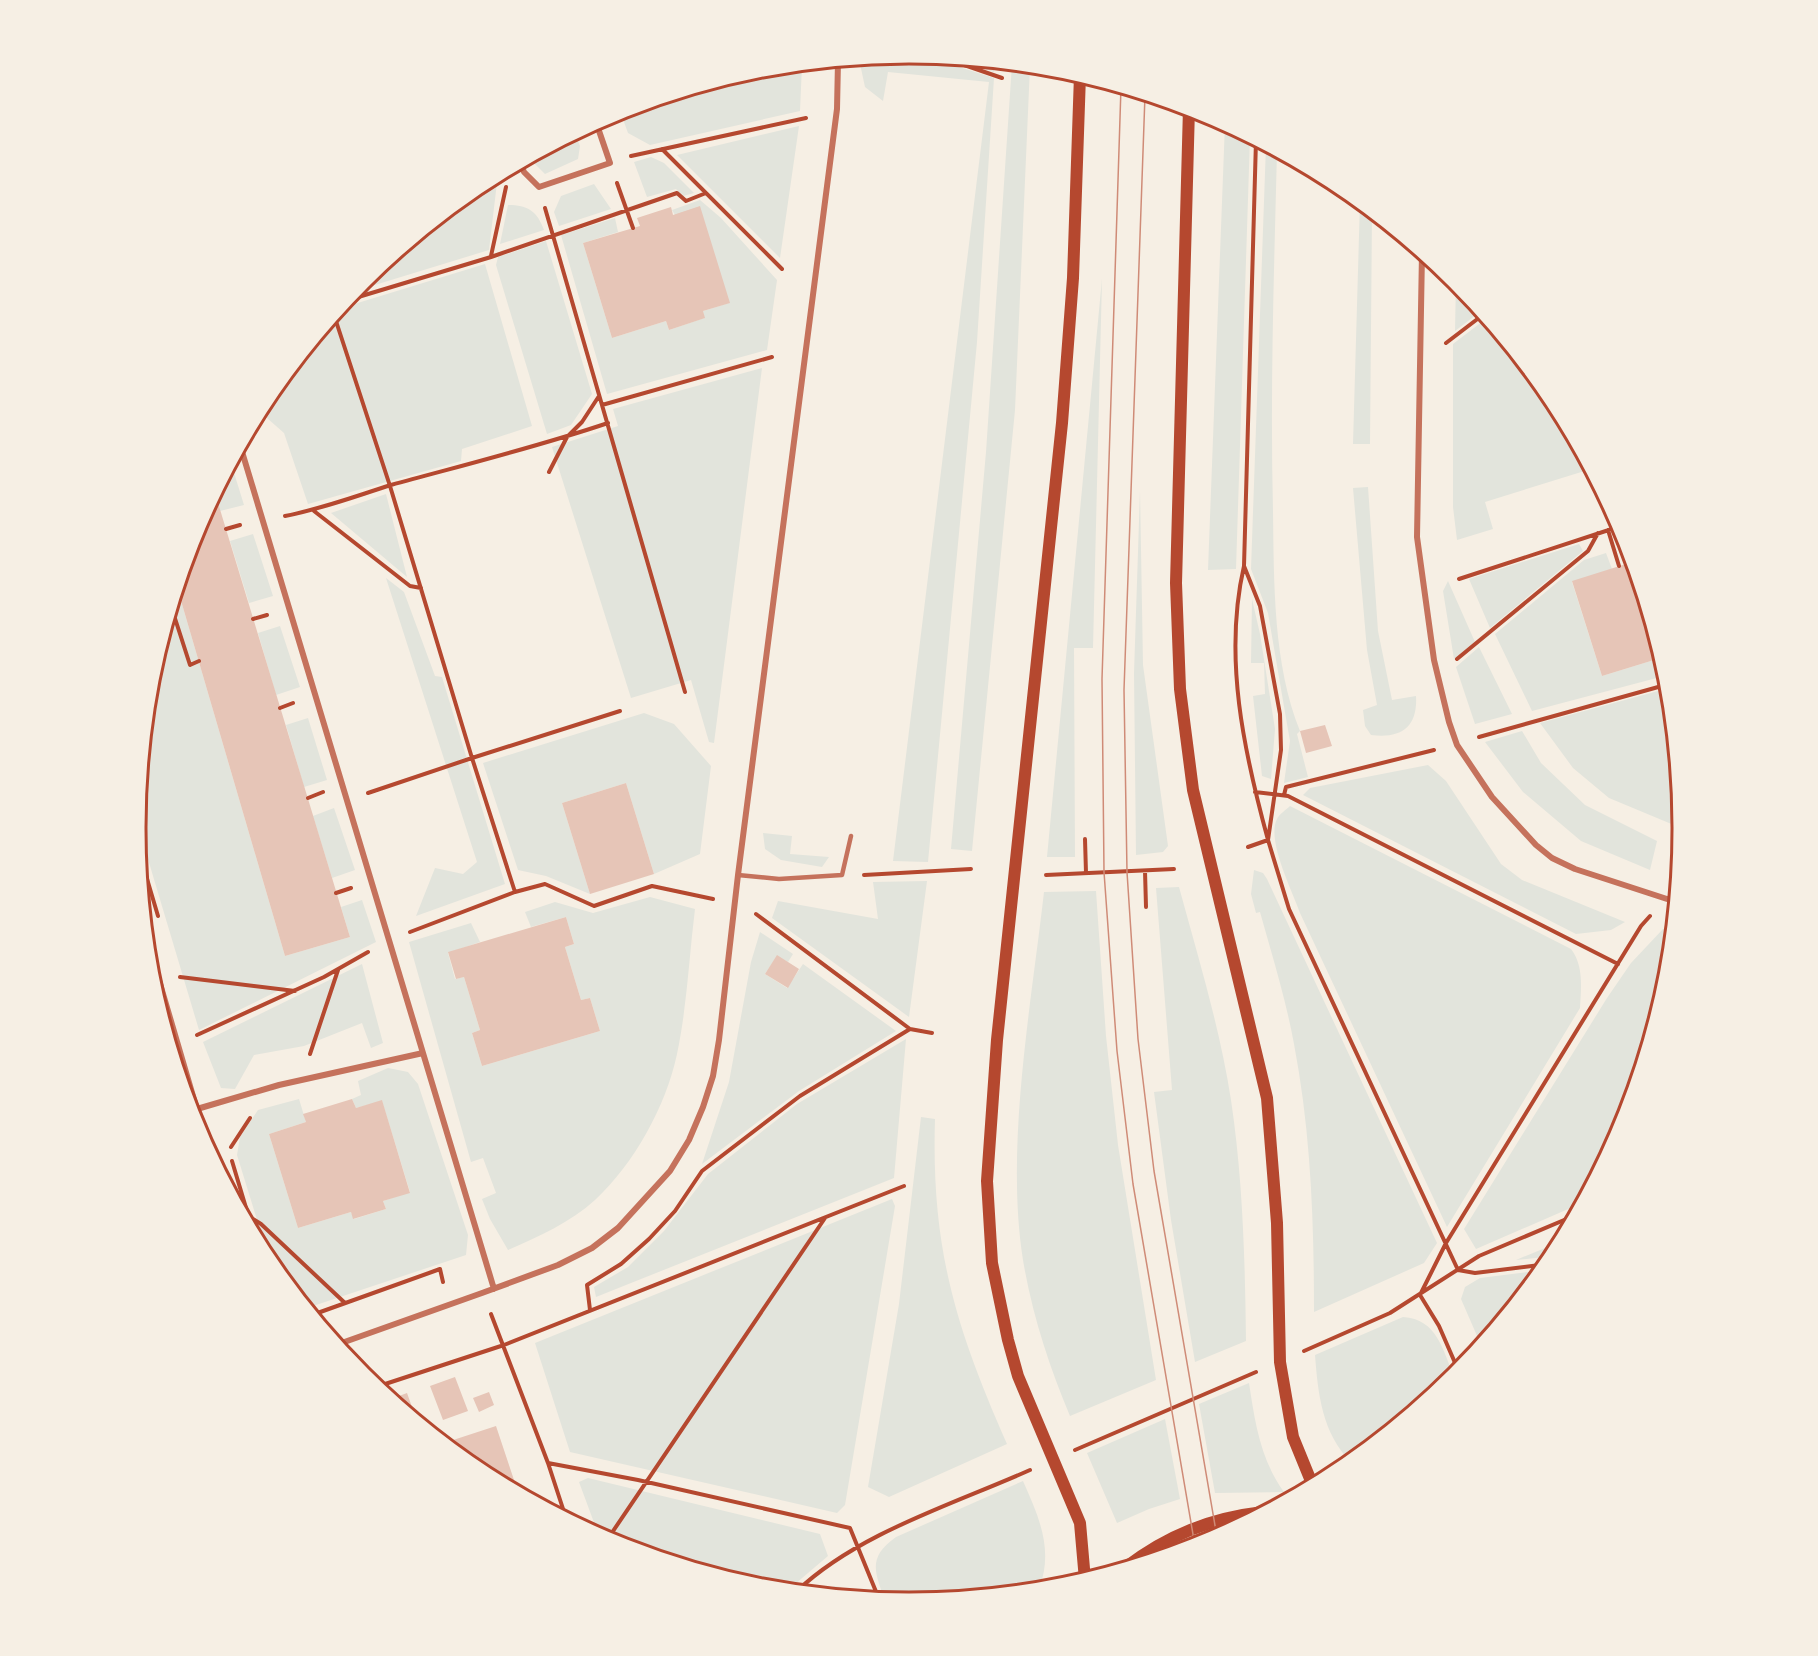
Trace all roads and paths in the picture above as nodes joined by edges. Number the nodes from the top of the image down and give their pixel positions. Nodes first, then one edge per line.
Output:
1 (970, 67) edge
2 (838, 68) edge
3 (1002, 78) dead end
4 (1080, 84) edge
5 (806, 118) dead end
6 (1189, 118) edge
7 (599, 131) edge
8 (1257, 148) edge
9 (661, 149) junction
10 (610, 163) junction
11 (523, 169) edge
12 (508, 178) dead end
13 (538, 188) junction
14 (706, 193) junction
15 (627, 209) junction
16 (633, 228) dead end
17 (554, 234) junction
18 (491, 257) junction
19 (1422, 263) edge
20 (782, 269) dead end
21 (362, 296) edge
22 (1477, 319) edge
23 (337, 323) edge
24 (1446, 343) dead end
25 (772, 357) dead end
26 (600, 396) junction
27 (602, 405) junction
28 (608, 423) junction
29 (567, 437) junction
30 (243, 455) edge
31 (549, 472) dead end
32 (390, 486) junction
33 (313, 511) junction
34 (264, 519) junction
35 (226, 529) dead end
36 (1611, 529) edge
37 (1608, 530) junction
38 (1598, 534) junction
39 (1244, 566) junction
40 (1619, 566) dead end
41 (1459, 579) dead end
42 (421, 588) junction
43 (175, 619) edge
44 (199, 661) dead end
45 (1437, 674) junction
46 (685, 692) dead end
47 (620, 711) dead end
48 (472, 758) junction
49 (1255, 792) junction
50 (1275, 793) junction
51 (348, 801) junction
52 (851, 836) dead end
53 (1085, 839) dead end
54 (1268, 840) junction
55 (1248, 847) dead end
56 (971, 869) dead end
57 (1174, 869) dead end
58 (1145, 871) junction
59 (1086, 873) junction
60 (738, 875) junction
61 (842, 875) junction
62 (1046, 875) dead end
63 (515, 892) junction
64 (1667, 898) joint
65 (734, 906) junction
66 (1146, 907) dead end
67 (390, 940) junction
68 (1618, 964) junction
69 (339, 969) junction
70 (177, 977) dead end
71 (296, 991) junction
72 (910, 1029) junction
73 (932, 1033) dead end
74 (177, 1044) edge
75 (423, 1053) junction
76 (308, 1060) dead end
77 (200, 1108) edge
78 (904, 1186) dead end
79 (826, 1217) junction
80 (254, 1220) edge
81 (1564, 1220) edge
82 (1446, 1243) junction
83 (1534, 1266) edge
84 (1458, 1270) junction
85 (443, 1282) dead end
86 (494, 1289) junction
87 (482, 1293) junction
88 (1420, 1295) junction
89 (345, 1303) junction
90 (590, 1310) junction
91 (319, 1312) edge
92 (345, 1342) edge
93 (504, 1345) junction
94 (1280, 1362) junction
95 (1455, 1362) edge
96 (386, 1384) edge
97 (1054, 1459) junction
98 (548, 1463) junction
99 (1310, 1478) edge
100 (647, 1482) junction
101 (563, 1509) edge
102 (1239, 1516) edge
103 (613, 1531) edge
104 (858, 1545) junction
105 (1146, 1553) edge
106 (1084, 1571) edge
107 (805, 1584) edge
108 (876, 1591) edge

1 - 3 path
2 - 60 street
4 - 97 main road
5 - 9 path
6 - 94 main road
7 - 10 street
8 - 39 path
9 - 10 path
9 - 14 path
10 - 13 street
10 - 15 path
11 - 13 street
12 - 18 path
13 - 17 path
14 - 15 path
14 - 20 path
15 - 16 path
15 - 17 path
17 - 18 path
17 - 26 path
18 - 21 path
19 - 45 street
22 - 24 path
23 - 32 path
25 - 27 path
26 - 27 path
26 - 29 path
27 - 28 path
28 - 29 path
28 - 46 path
29 - 31 path
29 - 32 path
30 - 34 street
32 - 33 path
32 - 42 path
33 - 34 path
33 - 42 path
34 - 35 path
34 - 51 street
36 - 37 path
37 - 38 path
37 - 40 path
38 - 41 path
38 - 45 path
39 - 49 path
39 - 50 path
42 - 48 path
43 - 44 path
45 - 64 street
47 - 48 path
48 - 51 path
48 - 63 path
49 - 50 path
49 - 54 path
50 - 54 path
50 - 68 path
51 - 67 street
52 - 61 lane
53 - 59 path
54 - 55 path
54 - 82 path
56 - 61 path
57 - 58 path
58 - 59 path
58 - 66 path
59 - 62 path
60 - 61 lane
60 - 65 street
63 - 65 path
63 - 67 path
64 - 68 path
65 - 72 path
65 - 86 street
67 - 69 path
67 - 75 street
68 - 82 path
69 - 71 path
69 - 76 path
70 - 71 path
71 - 74 path
72 - 73 path
72 - 90 path
75 - 77 street
75 - 86 street
78 - 79 path
79 - 90 path
79 - 100 path
80 - 89 path
81 - 84 path
82 - 84 path
82 - 88 path
83 - 84 path
84 - 88 path
85 - 89 path
86 - 87 street
87 - 92 street
87 - 93 path
88 - 94 path
88 - 95 path
89 - 91 path
90 - 93 path
93 - 96 path
93 - 98 path
94 - 97 path
94 - 99 main road
97 - 104 path
97 - 106 main road
98 - 100 path
98 - 101 path
100 - 103 path
100 - 104 path
102 - 105 main road
104 - 107 path
104 - 108 path

